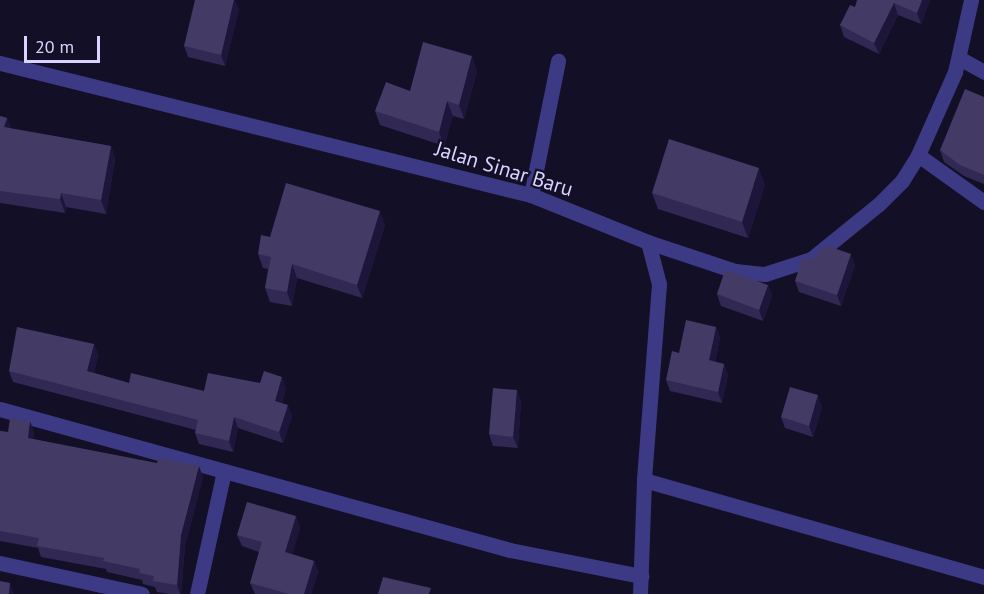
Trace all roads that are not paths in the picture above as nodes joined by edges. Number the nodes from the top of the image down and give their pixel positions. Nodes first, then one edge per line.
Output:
1 (971, 0) edge
2 (959, 58) junction
3 (558, 62) dead end
4 (0, 63) edge
5 (984, 72) edge
6 (918, 155) junction
7 (531, 195) junction
8 (984, 202) edge
9 (648, 242) junction
10 (0, 409) edge
11 (224, 471) junction
12 (644, 480) junction
13 (0, 563) edge
14 (641, 576) junction
15 (984, 577) edge
16 (142, 594) edge
17 (197, 594) edge
18 (640, 594) edge

1 - 2 street, Jalan Sinar Baru
2 - 5 street
2 - 6 street, Jalan Sinar Baru
3 - 7 street
4 - 7 street, Jalan Sinar Baru
6 - 8 street
6 - 9 street, Jalan Sinar Baru
7 - 9 street, Jalan Sinar Baru
9 - 12 street
10 - 11 street
11 - 14 street
11 - 17 street
12 - 14 street
12 - 15 street
13 - 16 street
14 - 18 street

